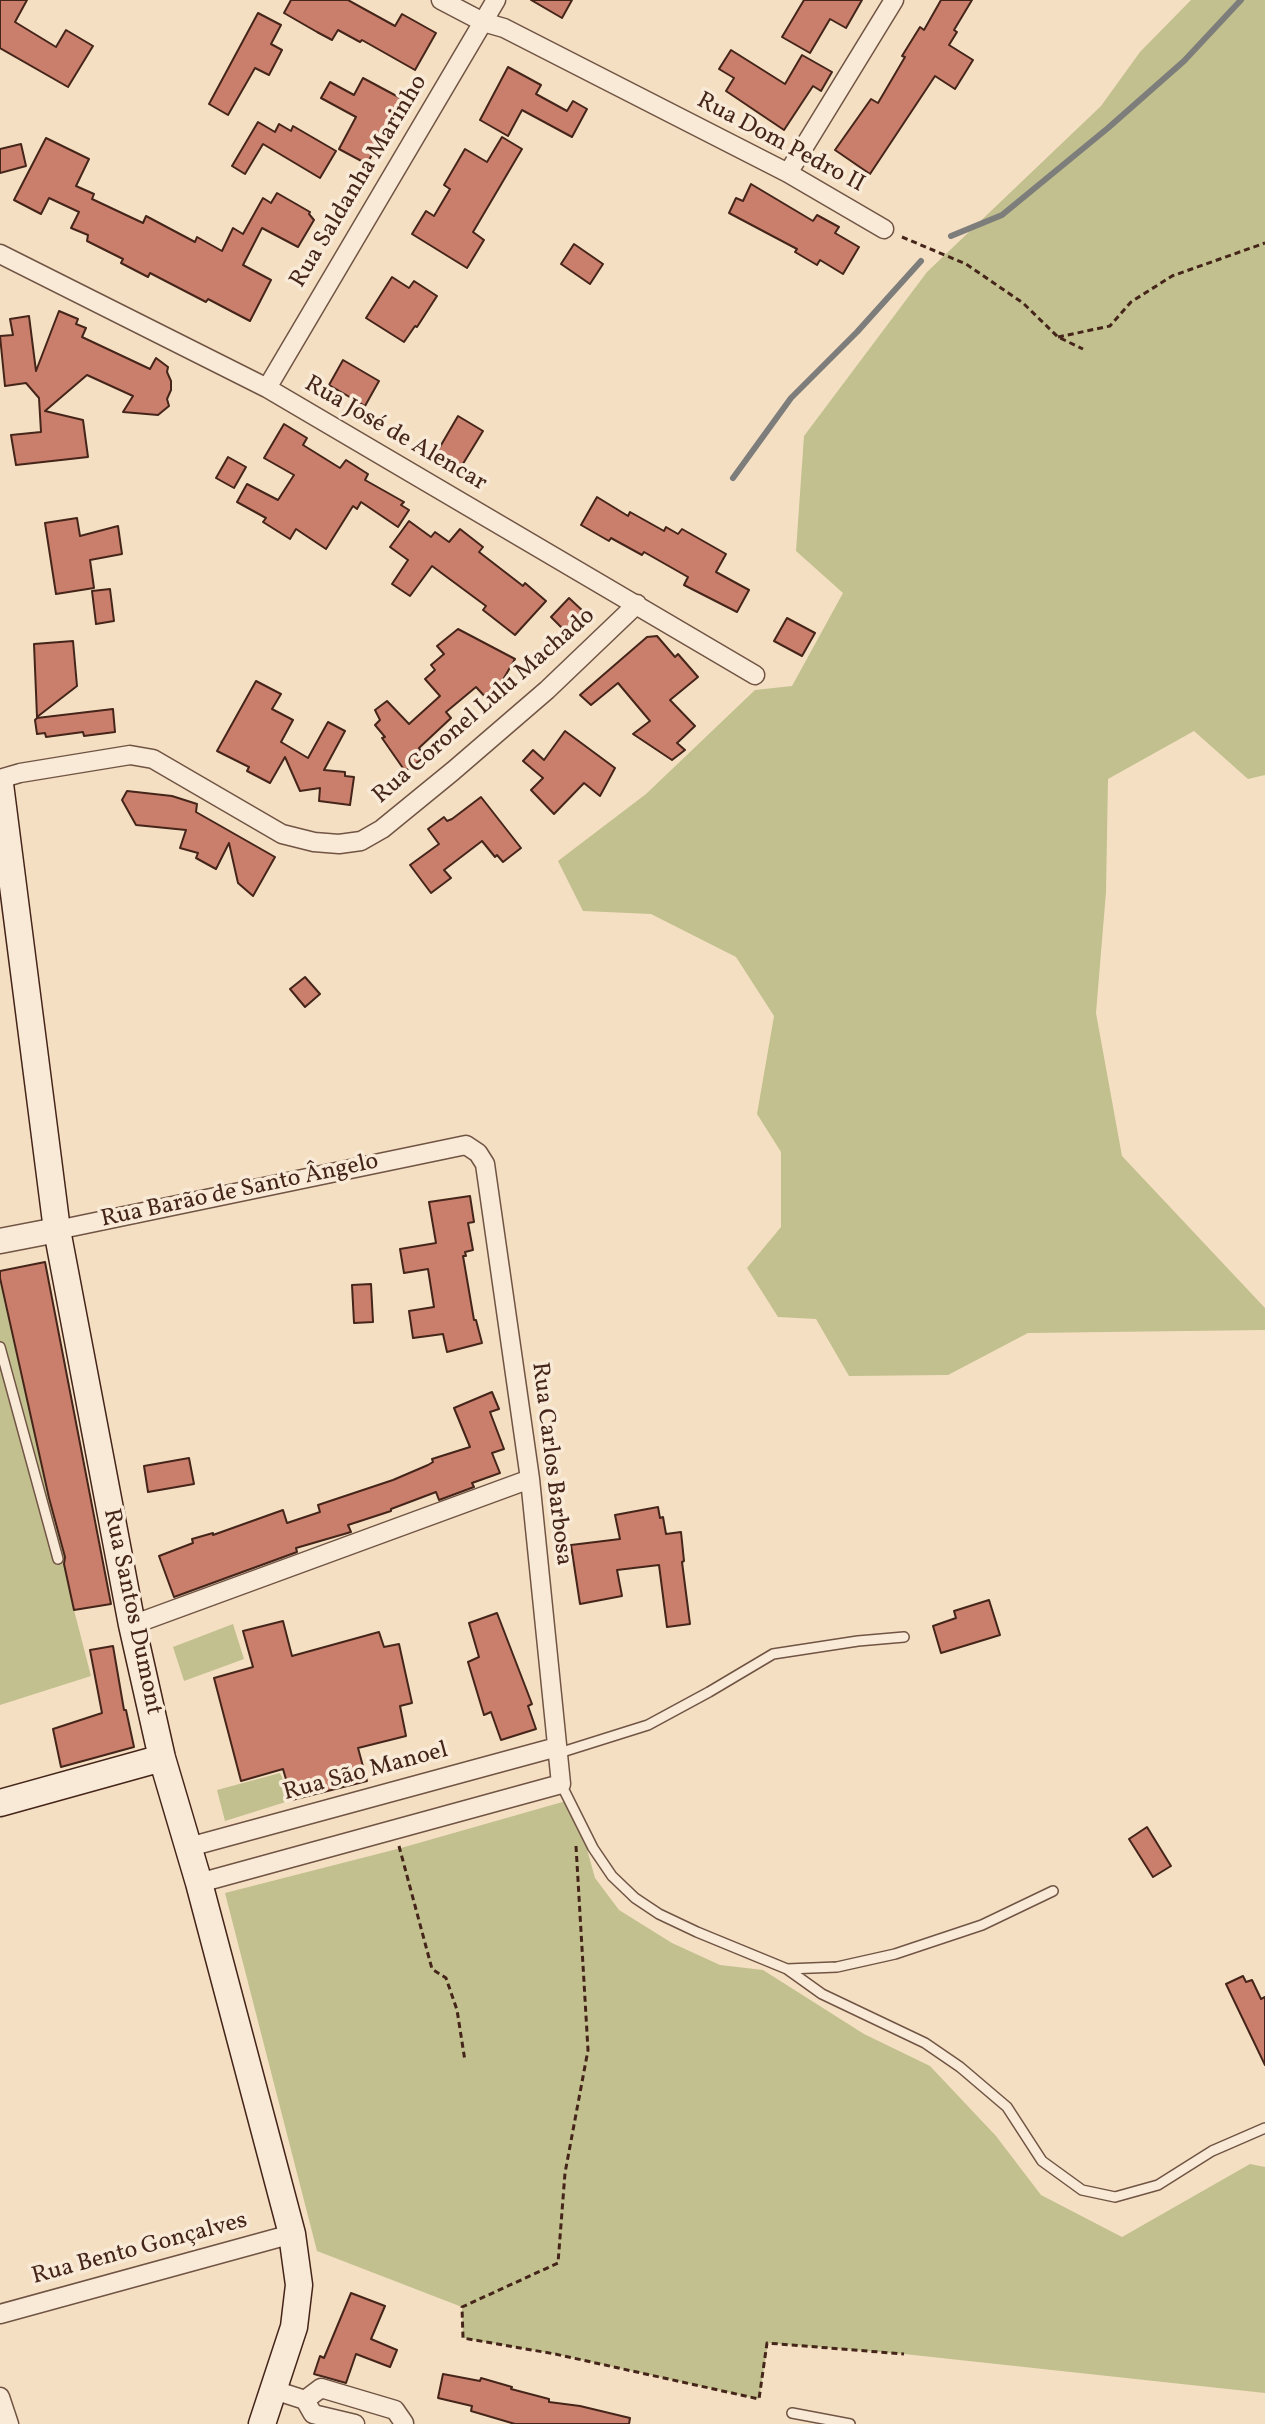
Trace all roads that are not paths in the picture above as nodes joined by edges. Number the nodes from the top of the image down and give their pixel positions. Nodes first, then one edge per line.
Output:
1 (441, 0) edge
2 (496, 0) edge
3 (894, 0) edge
4 (483, 22) junction
5 (788, 173) junction
6 (884, 229) road end
7 (0, 254) edge
8 (267, 388) junction
9 (637, 604) junction
10 (755, 675) dead end
11 (0, 782) edge
12 (478, 1153) joint
13 (57, 1230) junction
14 (0, 1241) edge
15 (0, 1347) edge
16 (530, 1479) junction
17 (58, 1559) dead end
18 (132, 1625) junction
19 (904, 1637) dead end
20 (558, 1750) junction
21 (162, 1758) junction
22 (561, 1784) junction
23 (0, 1803) edge
24 (189, 1847) junction
25 (199, 1883) junction
26 (1053, 1891) dead end
27 (787, 1969) junction
28 (1265, 2128) edge
29 (292, 2234) junction
30 (0, 2314) edge
31 (274, 2390) junction
32 (0, 2397) edge
33 (305, 2400) junction
34 (792, 2413) dead end
35 (9, 2424) edge
36 (262, 2424) edge
37 (355, 2424) edge
38 (405, 2424) edge
39 (850, 2424) edge

1 - 4 street, Rua Dom Pedro II
2 - 4 street, Rua Saldanha Marinho
3 - 5 street
4 - 5 street, Rua Dom Pedro II
4 - 8 street, Rua Saldanha Marinho
5 - 6 street, Rua Dom Pedro II
7 - 8 street, Rua José de Alencar
8 - 9 street, Rua José de Alencar
9 - 10 street, Rua José de Alencar
9 - 11 street, Rua Coronel Lulu Machado
11 - 13 main road, Rua Santos Dumont
12 - 13 street, Rua Barão de Santo Ângelo
12 - 16 street, Rua Carlos Barbosa
13 - 14 street, Rua Barão de Santo Ângelo
13 - 18 main road, Rua Santos Dumont
15 - 17 lane
16 - 18 street
16 - 20 street, Rua Carlos Barbosa
18 - 21 main road, Rua Santos Dumont
19 - 20 lane
20 - 22 street, Rua Carlos Barbosa
20 - 24 street, Rua São Manoel
21 - 23 main road
21 - 24 main road, Rua Santos Dumont
22 - 25 street
22 - 27 lane
24 - 25 main road, Rua Santos Dumont
25 - 29 main road, Rua Santos Dumont
26 - 27 lane
27 - 28 lane
29 - 30 street, Rua Bento Gonçalves
29 - 31 main road, Rua Santos Dumont
31 - 33 street
31 - 36 main road, Rua Santos Dumont
32 - 35 street
33 - 37 street
33 - 38 street
34 - 39 lane

